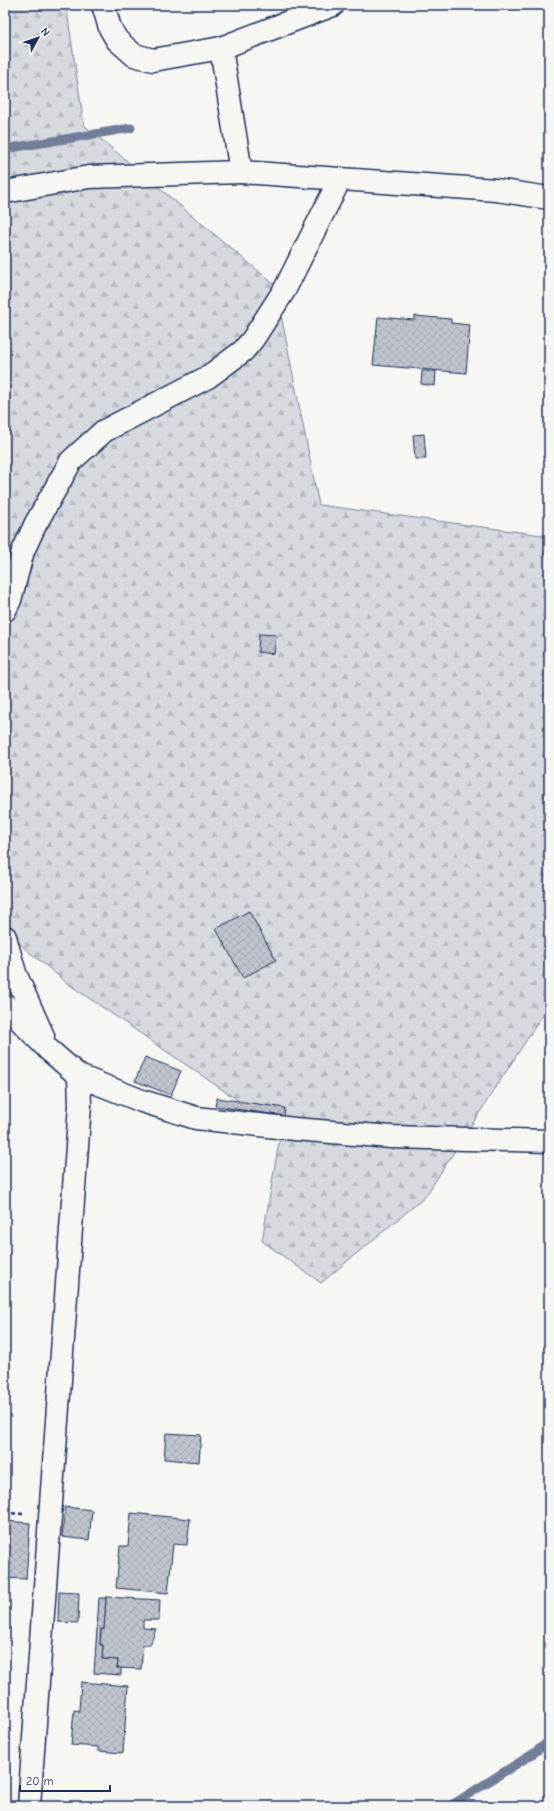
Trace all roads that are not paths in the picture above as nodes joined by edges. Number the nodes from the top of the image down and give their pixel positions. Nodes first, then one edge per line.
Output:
1 (103, 5) edge
2 (334, 5) edge
3 (221, 48) junction
4 (241, 172) junction
5 (340, 179) junction
6 (5, 192) edge
7 (549, 198) edge
8 (5, 610) edge
9 (5, 936) edge
10 (5, 1005) edge
11 (49, 1050) junction
12 (79, 1076) junction
13 (549, 1141) edge
14 (29, 1806) edge

1 - 3 street
2 - 3 street
3 - 4 street
4 - 5 street
4 - 6 street
5 - 7 street
5 - 8 street
9 - 11 street
10 - 11 street
11 - 12 street
12 - 13 street
12 - 14 street

